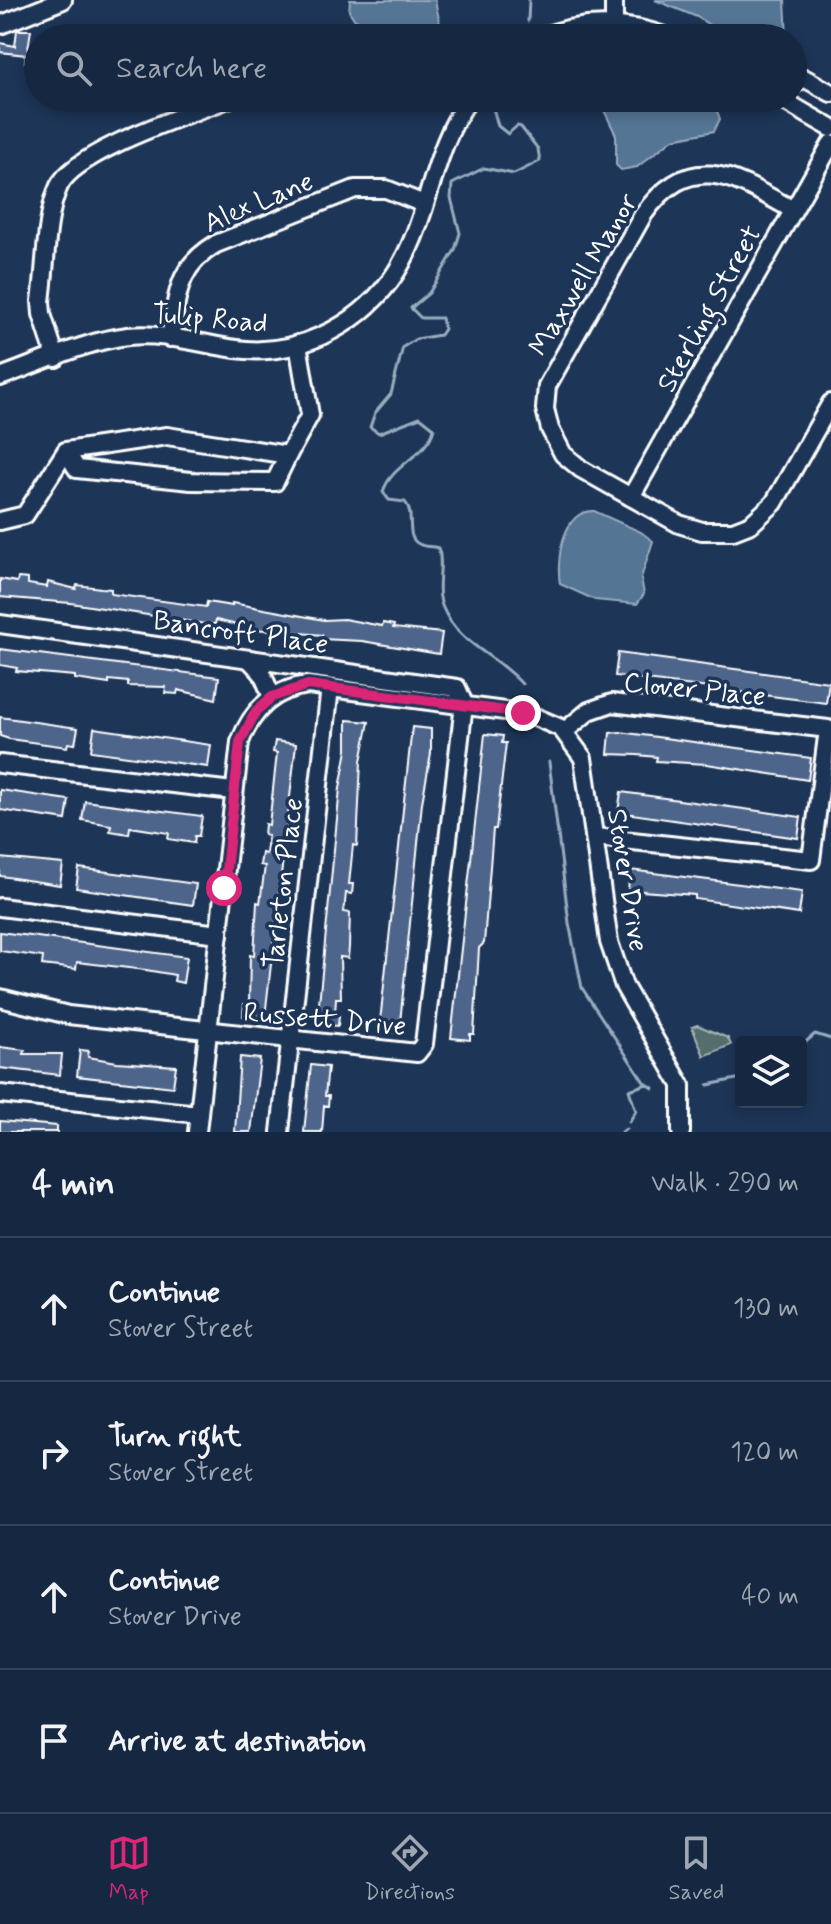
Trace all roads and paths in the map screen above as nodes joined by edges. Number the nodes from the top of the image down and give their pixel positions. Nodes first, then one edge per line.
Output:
1 (63, 0) edge
2 (614, 0) edge
3 (614, 24) edge
4 (0, 25) edge
5 (807, 80) edge
6 (831, 93) edge
7 (196, 112) edge
8 (461, 112) edge
9 (804, 112) edge
10 (831, 128) edge
11 (831, 144) edge
12 (424, 204) junction
13 (793, 210) junction
14 (170, 338) junction
15 (298, 344) junction
16 (56, 358) junction
17 (0, 377) edge
18 (831, 403) edge
19 (66, 451) junction
20 (288, 455) junction
21 (631, 497) junction
22 (0, 521) edge
23 (0, 624) edge
24 (249, 659) junction
25 (330, 687) junction
26 (272, 697) junction
27 (464, 704) junction
28 (565, 731) junction
29 (0, 764) edge
30 (233, 791) junction
31 (595, 837) junction
32 (0, 907) edge
33 (219, 934) junction
34 (0, 998) edge
35 (0, 1005) edge
36 (21, 1005) junction
37 (208, 1033) junction
38 (290, 1042) junction
39 (0, 1094) edge
40 (199, 1114) junction
41 (197, 1132) edge
42 (280, 1132) edge
43 (681, 1132) edge

1 - 4 street
2 - 3 street
5 - 6 street
7 - 16 street
8 - 12 street, Tulip Road
9 - 10 street
11 - 13 street, Sterling Street
12 - 14 street, Alex Lane
12 - 15 street, Tulip Road
13 - 21 street, Sterling Street
13 - 21 street, Maxwell Manor
14 - 15 street, Tulip Road
14 - 16 street, Tulip Road
15 - 20 street
16 - 17 street, Tulip Road
18 - 21 street, Maxwell Manor
19 - 20 street
19 - 20 street
19 - 22 street
23 - 24 street, Bancroft Place
24 - 26 street
24 - 27 street, Bancroft Place
25 - 26 street
25 - 27 street
25 - 38 street, Tarleton Place
26 - 30 street
27 - 28 street
27 - 38 street, Russett Drive
28 - 31 street, Stover Drive
28 - 31 street, Clover Place
29 - 30 street
30 - 33 street
31 - 43 street, Stover Drive
32 - 33 street
33 - 37 street
34 - 36 street, Russett Drive
35 - 36 street, Russett Drive
36 - 37 street, Russett Drive
37 - 38 street, Russett Drive
37 - 40 street
38 - 42 street, Tarleton Place
39 - 40 street
40 - 41 street

